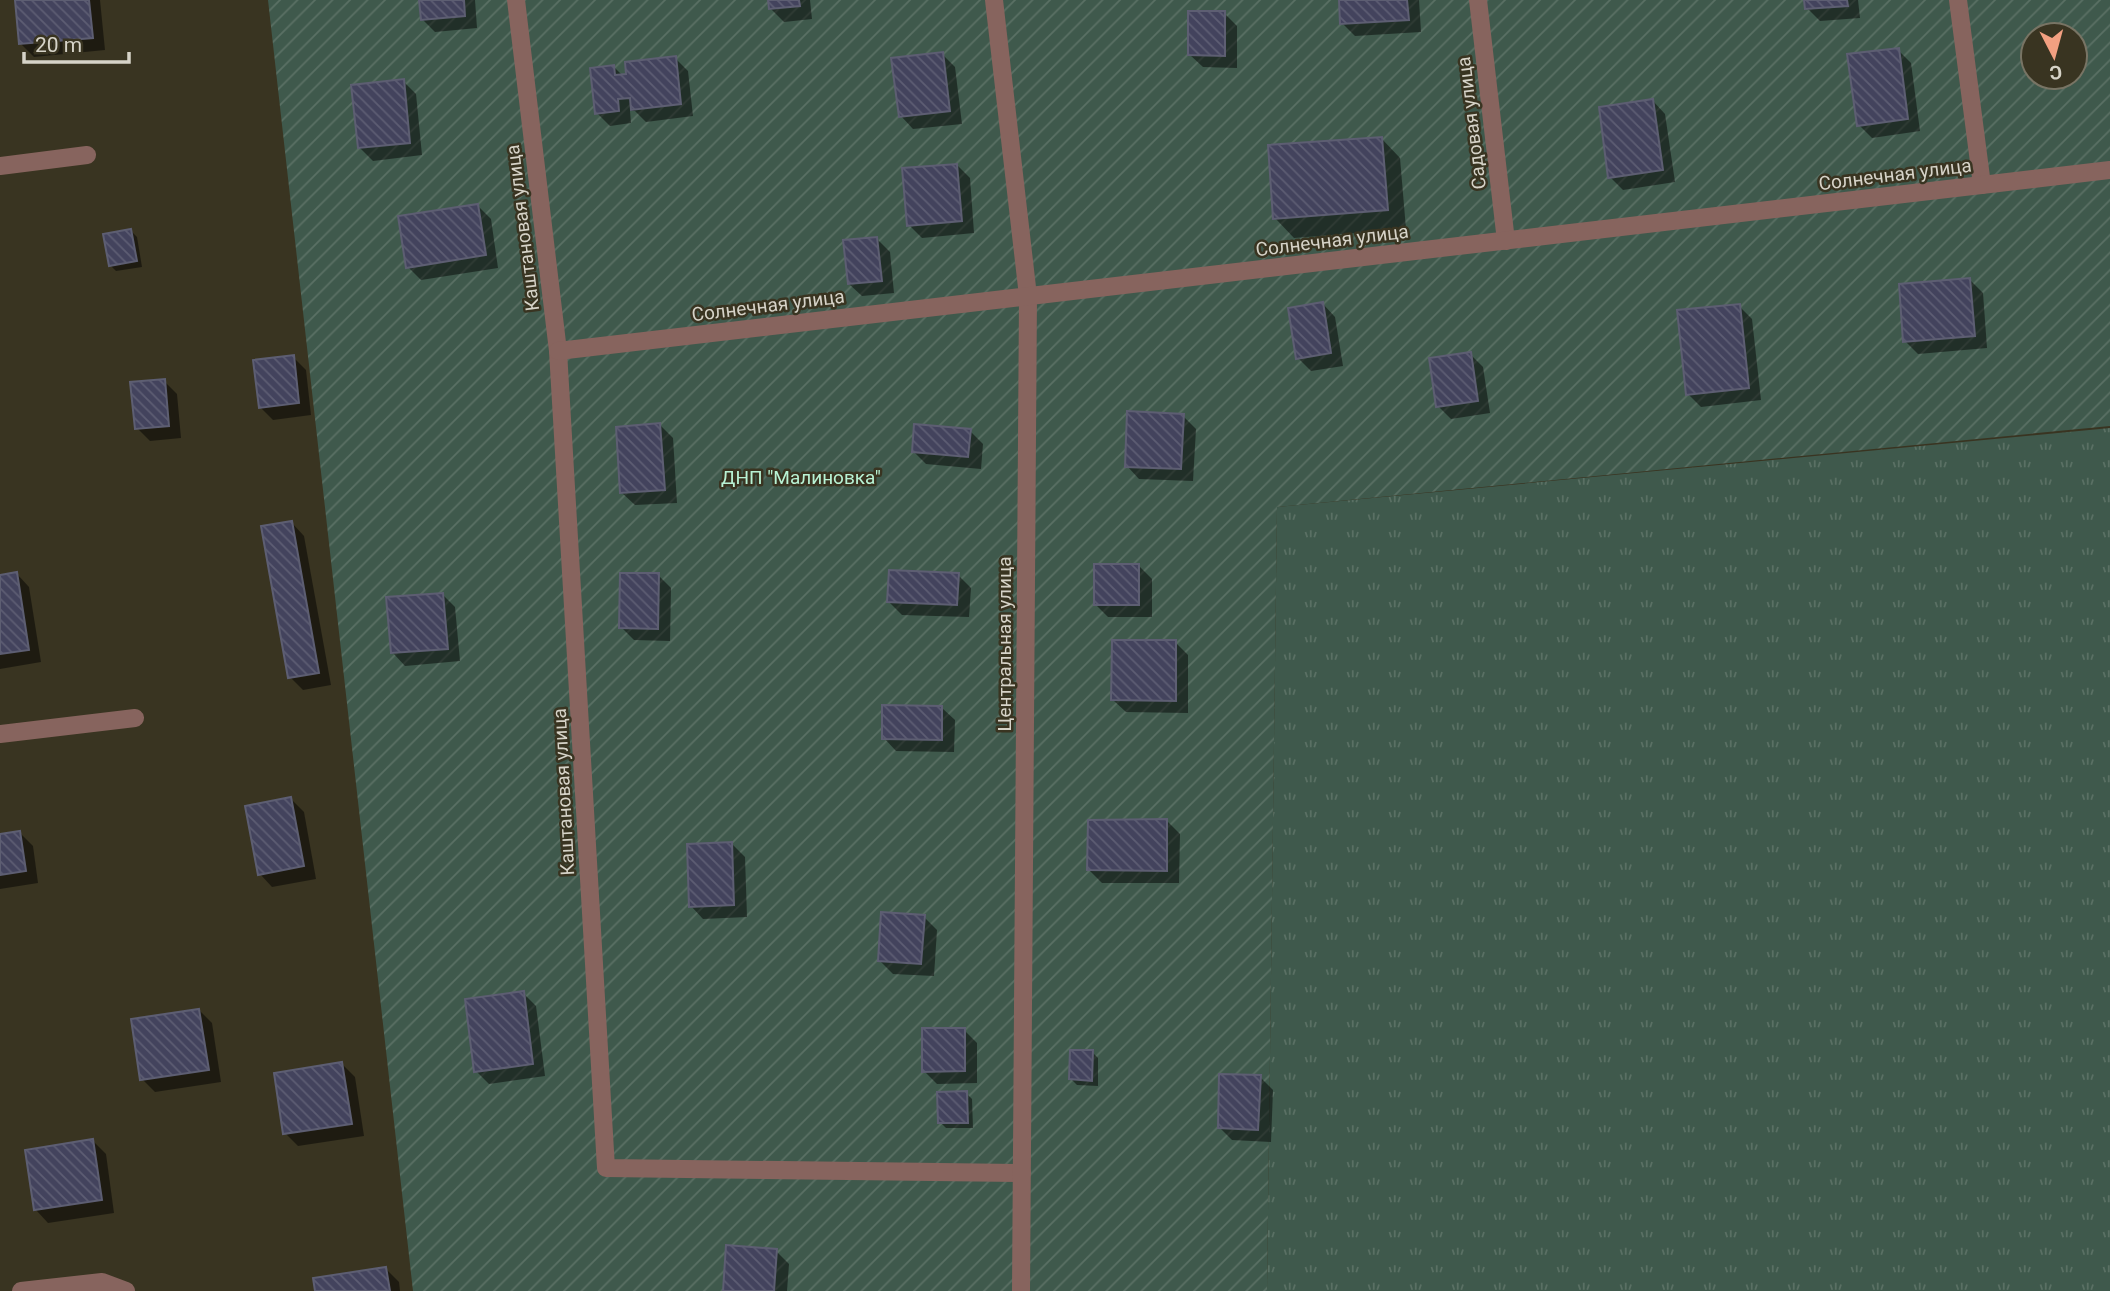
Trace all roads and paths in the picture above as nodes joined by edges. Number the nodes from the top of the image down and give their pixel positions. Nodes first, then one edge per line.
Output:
1 (516, 0) edge
2 (994, 0) edge
3 (1478, 0) edge
4 (1958, 0) edge
5 (88, 155) dead end
6 (0, 166) edge
7 (2110, 170) edge
8 (1982, 185) junction
9 (1506, 241) junction
10 (1028, 296) junction
11 (558, 351) junction
12 (135, 718) dead end
13 (0, 734) edge
14 (1021, 1173) junction
15 (21, 1291) edge
16 (125, 1291) edge
17 (1021, 1291) edge

1 - 11 street, Каштановая улица
2 - 10 street, Центральная улица
3 - 9 street, Садовая улица
4 - 8 street
5 - 6 street
7 - 8 street, Солнечная улица
8 - 9 street, Солнечная улица
9 - 10 street, Солнечная улица
10 - 11 street, Солнечная улица
10 - 14 street, Центральная улица
11 - 14 street, Каштановая улица
12 - 13 street
14 - 17 street, Центральная улица
15 - 16 street

